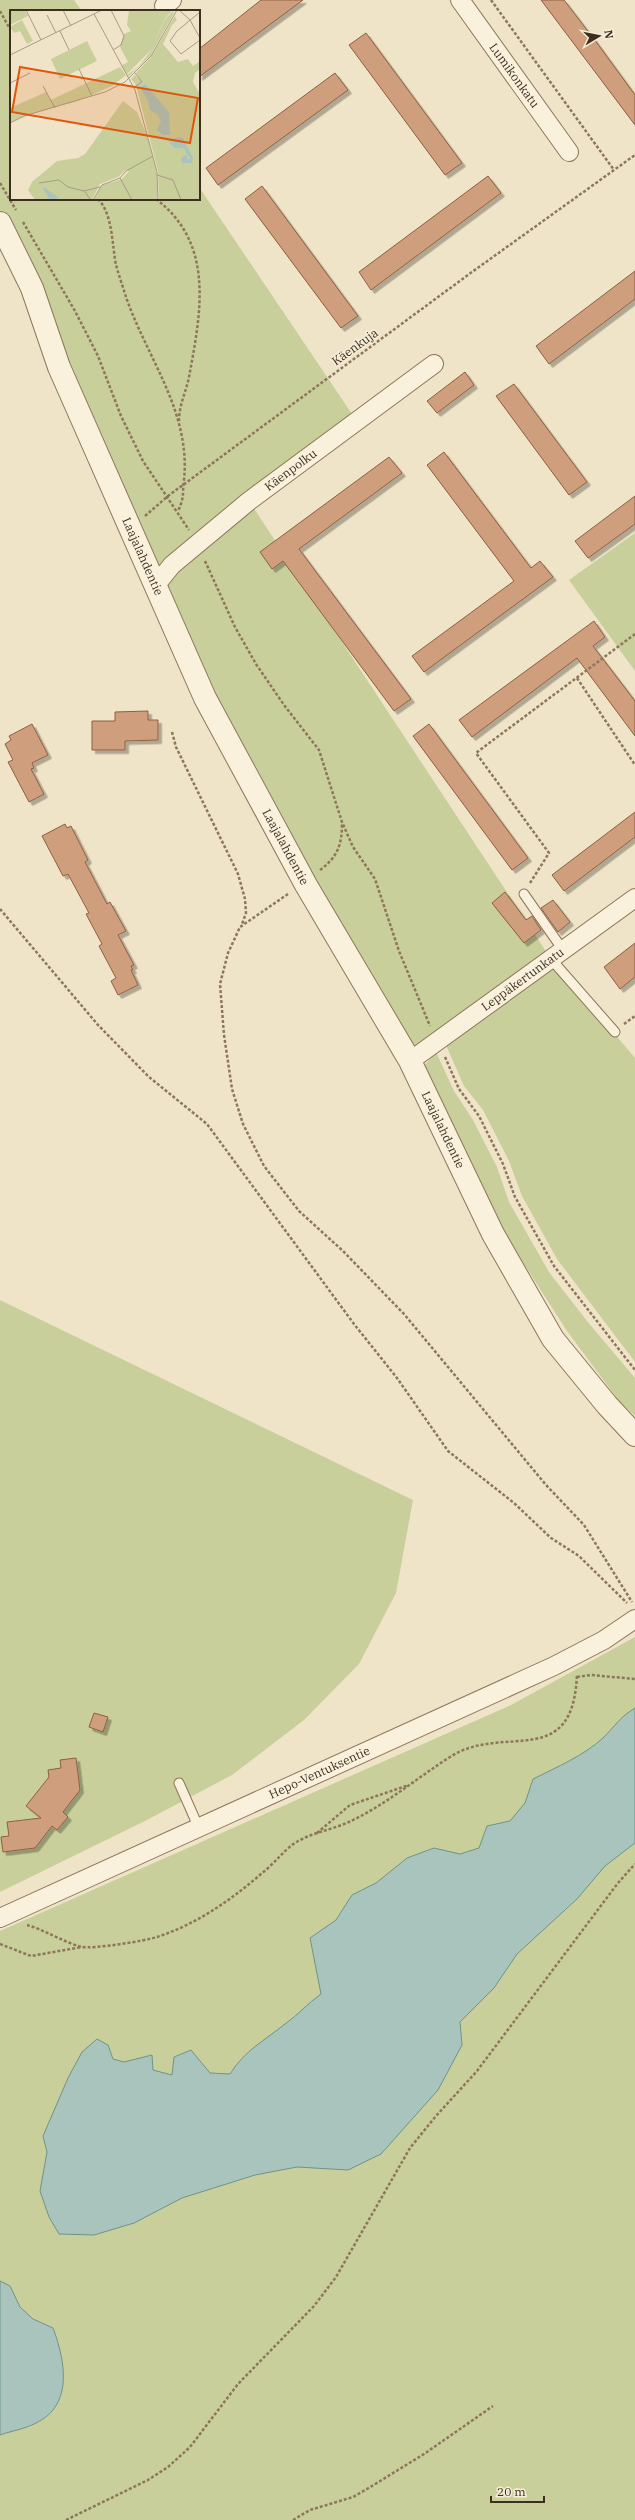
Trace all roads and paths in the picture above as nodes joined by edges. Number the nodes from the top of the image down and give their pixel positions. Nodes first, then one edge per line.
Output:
1 (460, 0) edge
2 (491, 0) edge
3 (0, 11) edge
4 (10, 29) edge
5 (569, 152) dead end
6 (635, 155) edge
7 (614, 170) junction
8 (0, 183) edge
9 (98, 200) edge
10 (157, 200) edge
11 (0, 223) edge
12 (434, 364) dead end
13 (179, 424) junction
14 (184, 485) junction
15 (168, 496) junction
16 (178, 512) junction
17 (131, 528) junction
18 (198, 544) junction
19 (155, 586) junction
20 (635, 634) edge
21 (577, 678) junction
22 (172, 732) dead end
23 (635, 765) edge
24 (342, 822) junction
25 (306, 885) junction
26 (524, 894) joint
27 (635, 898) edge
28 (0, 909) edge
29 (240, 927) junction
30 (557, 954) junction
31 (615, 1032) dead end
32 (437, 1042) junction
33 (410, 1061) junction
34 (635, 1370) edge
35 (635, 1435) edge
36 (635, 1608) edge
37 (633, 1613) edge
38 (578, 1654) junction
39 (577, 1678) junction
40 (635, 1679) edge
41 (179, 1783) dead end
42 (414, 1783) junction
43 (198, 1826) junction
44 (315, 1835) junction
45 (635, 1864) edge
46 (1, 1917) edge
47 (0, 1944) edge
48 (83, 1947) junction
49 (493, 2406) dead end
50 (66, 2520) edge
51 (293, 2520) edge

1 - 5 street, Lumikonkatu
2 - 7 path
3 - 4 path
6 - 7 path, Käenkuja
7 - 14 path, Käenkuja
8 - 15 path
9 - 13 path
10 - 13 path
11 - 17 street, Laajalahdentie
12 - 18 street, Käenpolku
13 - 14 path
14 - 15 path, Käenkuja
14 - 16 path
15 - 16 path
15 - 17 path, Käenkuja
16 - 18 path
17 - 19 street, Laajalahdentie
18 - 19 street, Käenpolku
18 - 24 path
19 - 25 street, Laajalahdentie
20 - 21 path
21 - 23 path
21 - 26 path
22 - 29 path
24 - 25 path
24 - 32 path
25 - 29 path
25 - 33 street, Laajalahdentie
26 - 30 lane
27 - 30 street, Leppäkertunkatu
28 - 37 path
29 - 36 path
30 - 31 lane
30 - 32 street, Leppäkertunkatu
32 - 33 street, Leppäkertunkatu
32 - 34 path
33 - 35 street, Laajalahdentie
37 - 38 street, Hepo-Ventuksentie
38 - 39 path
38 - 43 street, Hepo-Ventuksentie
39 - 40 path
39 - 42 path
41 - 43 lane
42 - 44 path
42 - 44 path
43 - 46 street, Hepo-Ventuksentie
44 - 48 path
45 - 50 path
46 - 48 path
47 - 48 path
49 - 51 path

